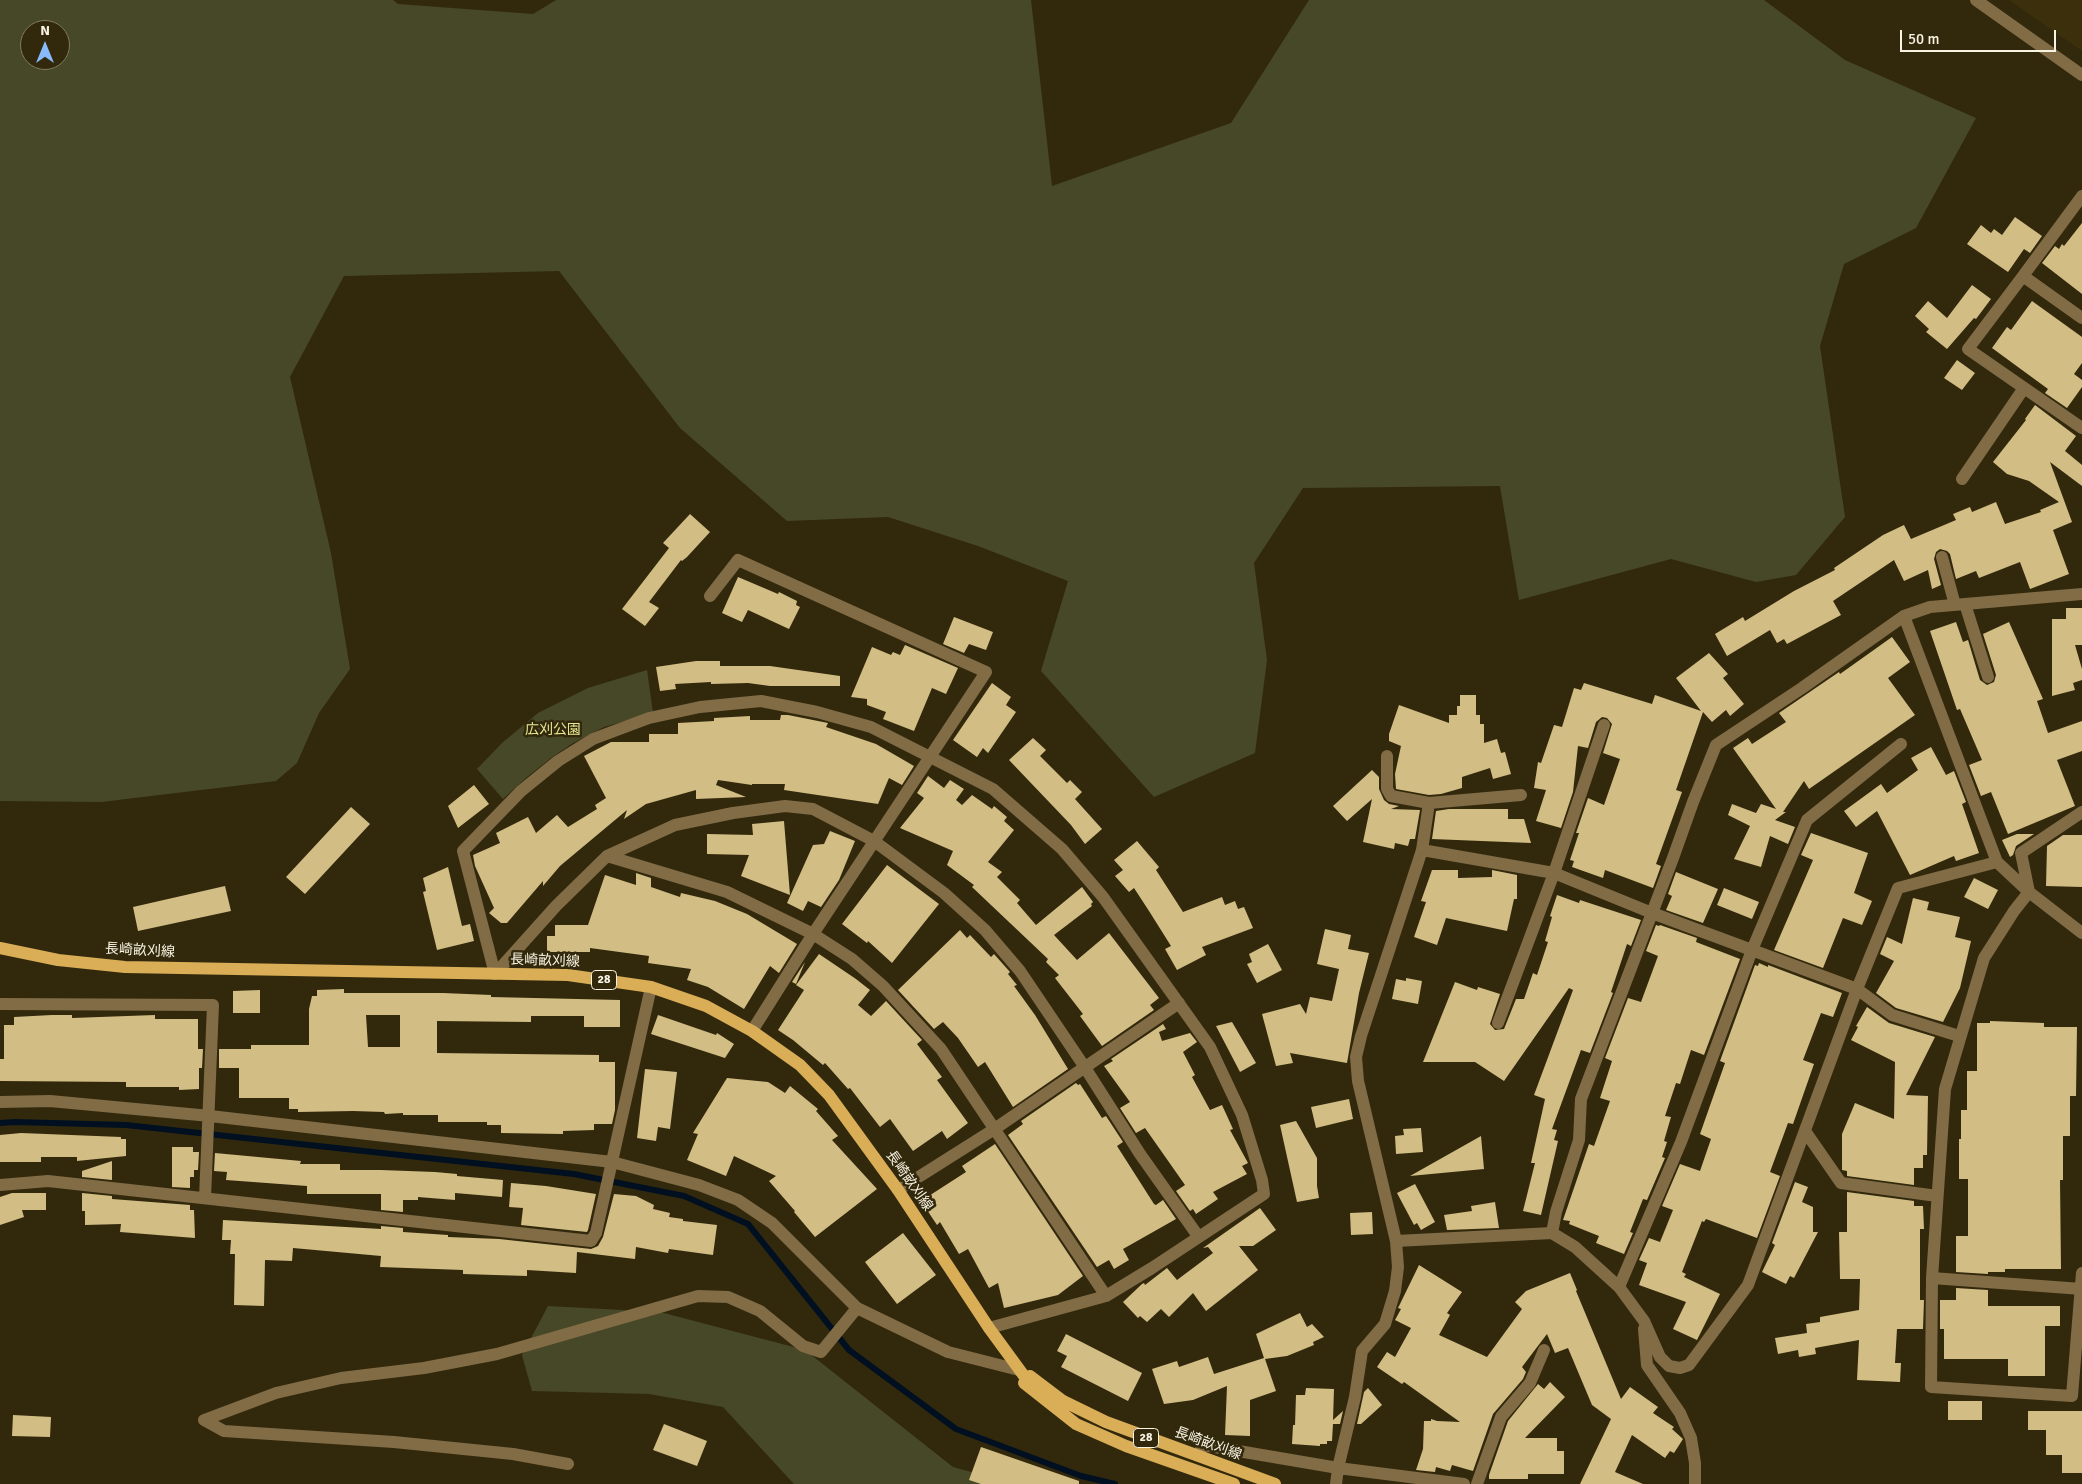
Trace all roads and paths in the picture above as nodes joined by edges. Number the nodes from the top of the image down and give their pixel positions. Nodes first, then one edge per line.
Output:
1 (1976, 0) edge
2 (2082, 75) edge
3 (2082, 196) edge
4 (2023, 276) junction
5 (2082, 318) edge
6 (2024, 388) junction
7 (2082, 428) edge
8 (1962, 479) dead end
9 (1942, 557) dead end
10 (2082, 594) edge
11 (710, 596) dead end
12 (1960, 604) junction
13 (1904, 616) junction
14 (1988, 677) dead end
15 (1604, 725) dead end
16 (1900, 744) dead end
17 (1387, 756) dead end
18 (930, 757) junction
19 (1521, 795) dead end
20 (1429, 803) junction
21 (2082, 812) edge
22 (874, 841) junction
23 (1422, 850) junction
24 (607, 856) junction
25 (1997, 862) junction
26 (1554, 873) junction
27 (2029, 892) junction
28 (1652, 913) junction
29 (2082, 933) edge
30 (813, 934) junction
31 (0, 948) edge
32 (1752, 950) junction
33 (495, 974) junction
34 (651, 987) junction
35 (1856, 990) junction
36 (1179, 1003) junction
37 (0, 1004) edge
38 (1498, 1024) dead end
39 (752, 1031) junction
40 (1959, 1036) junction
41 (1084, 1066) junction
42 (0, 1102) edge
43 (209, 1118) junction
44 (993, 1130) junction
45 (1805, 1131) junction
46 (612, 1164) junction
47 (0, 1186) edge
48 (898, 1190) junction
49 (1937, 1196) junction
50 (205, 1198) junction
51 (1552, 1233) junction
52 (1198, 1236) junction
53 (1396, 1241) junction
54 (2082, 1273) edge
55 (1932, 1278) junction
56 (1619, 1287) junction
57 (2082, 1289) edge
58 (1106, 1296) junction
59 (856, 1308) junction
60 (1644, 1321) junction
61 (989, 1328) junction
62 (1544, 1350) dead end
63 (1019, 1370) junction
64 (1027, 1380) junction
65 (1198, 1455) junction
66 (568, 1464) dead end
67 (1338, 1468) junction
68 (1234, 1484) edge
69 (1275, 1484) edge
70 (1336, 1484) edge
71 (1464, 1484) edge
72 (1477, 1484) edge
73 (1695, 1484) edge

1 - 2 street
3 - 4 street
4 - 5 street
4 - 6 street
6 - 7 street
6 - 8 street
9 - 12 street
10 - 12 street
11 - 18 street
12 - 13 street
12 - 14 street
13 - 25 street
13 - 28 street
15 - 26 street
16 - 32 street
17 - 20 street
18 - 22 street
18 - 33 street
18 - 36 street
19 - 20 street
20 - 23 street
21 - 27 street
22 - 24 street
22 - 30 street
22 - 41 street
23 - 26 street
23 - 53 street
24 - 30 street
24 - 33 street
25 - 27 street
25 - 35 street
26 - 28 street
26 - 38 street
27 - 29 street
27 - 40 street
28 - 32 street
28 - 51 street
30 - 39 street
30 - 44 street
31 - 33 main road, 長崎畝刈線 / 28
32 - 35 street
32 - 56 street
33 - 34 main road, 長崎畝刈線 / 28
34 - 39 main road, 長崎畝刈線 / 28
34 - 46 street
35 - 40 street
35 - 45 street
36 - 41 street
36 - 52 street
37 - 43 street
39 - 48 main road, 長崎畝刈線 / 28
40 - 49 street
41 - 44 street
41 - 52 street
42 - 43 street
43 - 46 street
43 - 50 street
44 - 48 street
44 - 58 street
45 - 49 street
45 - 60 street
46 - 50 street
46 - 59 street
47 - 50 street
48 - 61 main road, 長崎畝刈線 / 28
49 - 55 street
51 - 53 street
51 - 56 street
52 - 58 street
53 - 67 street
54 - 57 street
55 - 57 street
55 - 57 street
56 - 60 street
58 - 61 street
59 - 63 street
59 - 66 street
60 - 73 street
61 - 63 main road, 長崎畝刈線 / 28
62 - 72 street
63 - 64 main road, 長崎畝刈線 / 28
64 - 65 main road, 長崎畝刈線 / 28
64 - 68 main road, 長崎畝刈線 / 28
65 - 67 street
65 - 69 main road, 長崎畝刈線 / 28
67 - 70 street
67 - 71 street

